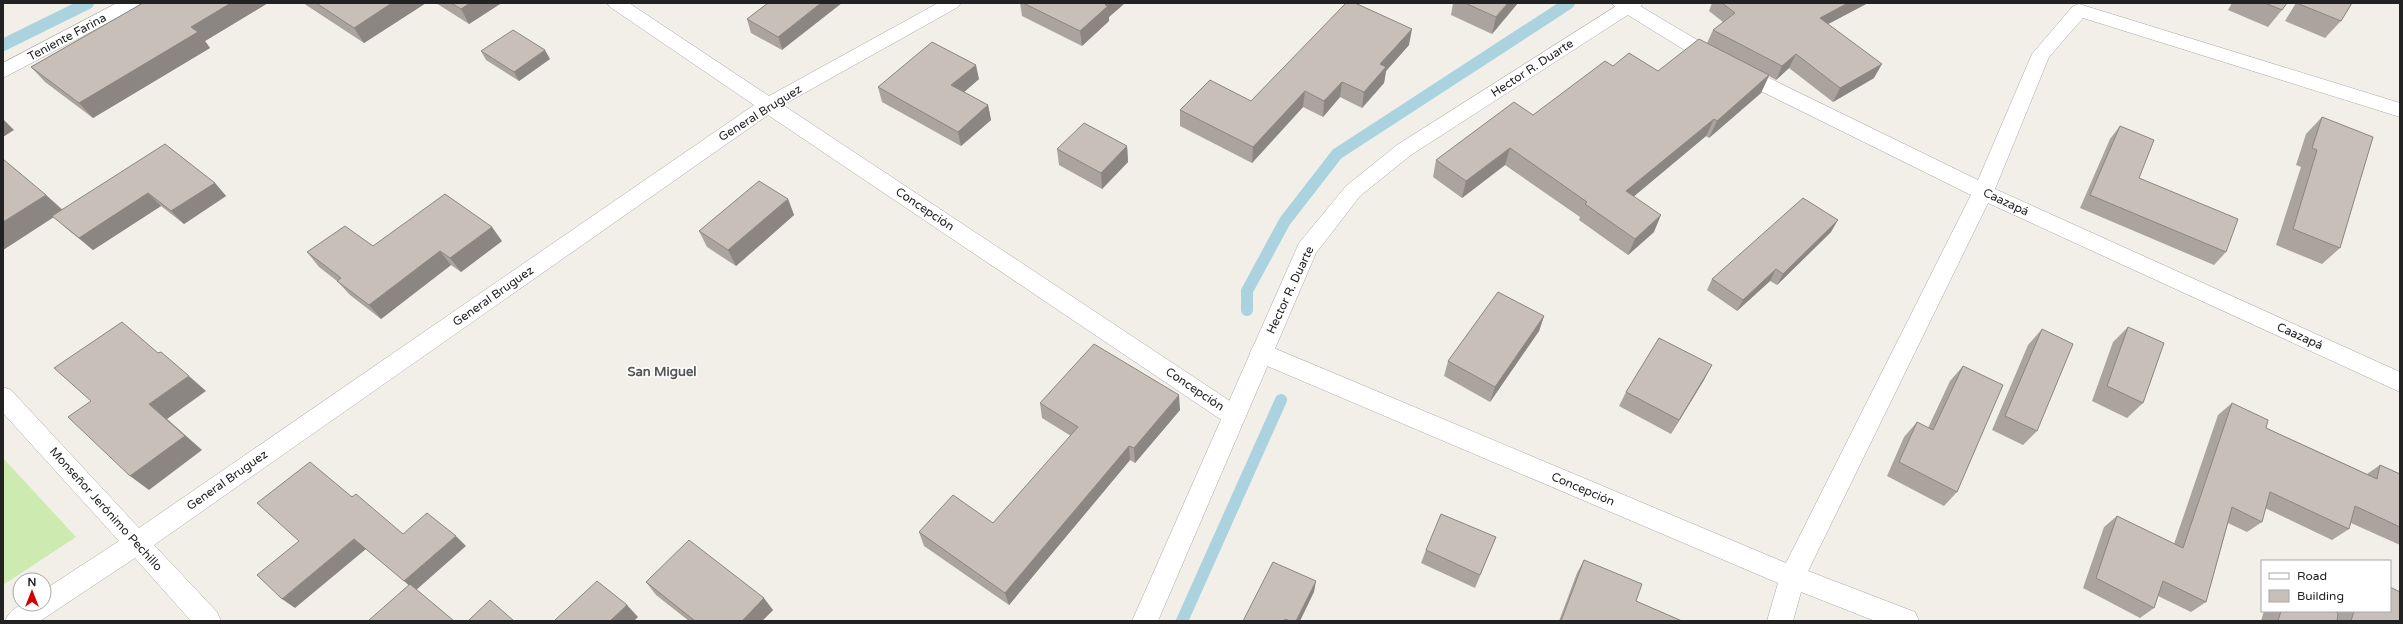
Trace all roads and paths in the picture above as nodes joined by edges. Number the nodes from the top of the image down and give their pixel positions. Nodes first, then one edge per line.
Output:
1 (132, 3) edge
2 (616, 3) edge
3 (952, 3) edge
4 (1628, 4) edge
5 (3, 71) edge
6 (768, 104) junction
7 (2400, 110) edge
8 (1984, 192) junction
9 (1261, 353) junction
10 (2400, 382) edge
11 (3, 397) edge
12 (1234, 416) junction
13 (137, 543) junction
14 (1792, 576) junction
15 (52, 599) edge
16 (32, 612) edge
17 (18, 621) edge
18 (208, 621) edge
19 (1145, 621) edge
20 (1780, 621) edge
21 (1906, 621) edge

1 - 5 street, Teniente Farina
2 - 6 street, Concepción
3 - 6 street, General Bruguez
4 - 8 street, Caazapá
4 - 9 street, Hector R. Duarte
6 - 12 street, Concepción
6 - 13 street, General Bruguez
7 - 8 street
8 - 10 street, Caazapá
8 - 14 street
9 - 12 street, Hector R. Duarte
9 - 14 street, Concepción
11 - 13 street, Monseñor Jerónimo Pechillo
12 - 19 street, Hector R. Duarte
13 - 15 street, General Bruguez
13 - 18 street, Monseñor Jerónimo Pechillo
14 - 20 street
14 - 21 street, Concepción
16 - 17 street, General Bruguez

